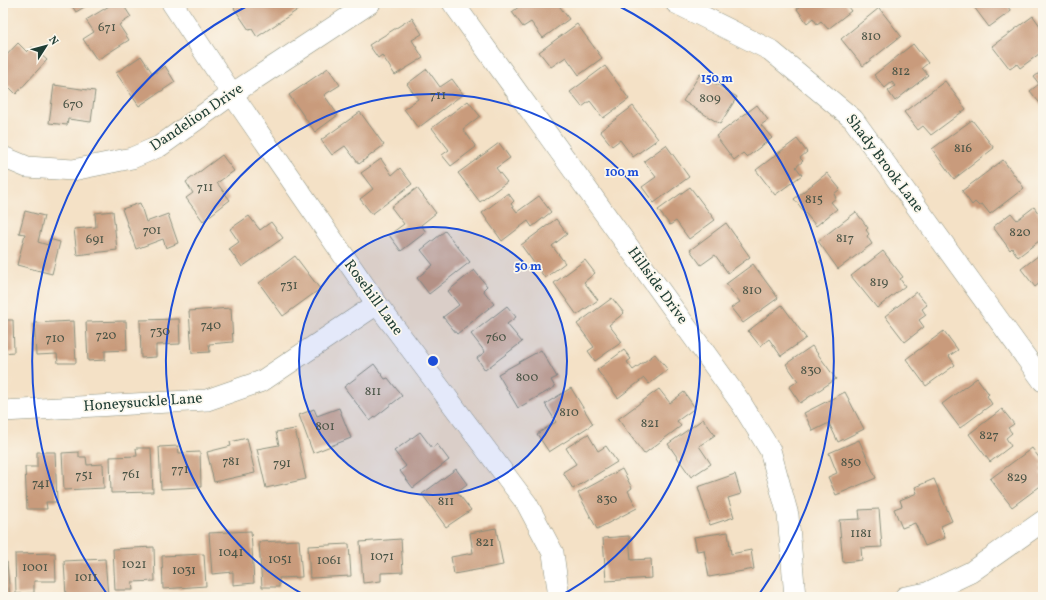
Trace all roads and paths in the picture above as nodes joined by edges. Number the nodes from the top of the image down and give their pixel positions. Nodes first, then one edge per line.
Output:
1 (172, 3) edge
2 (370, 3) edge
3 (453, 3) edge
4 (676, 3) edge
5 (232, 94) junction
6 (3, 157) edge
7 (377, 304) junction
8 (1043, 381) edge
9 (3, 411) edge
10 (1043, 521) edge
11 (560, 597) edge
12 (795, 597) edge
13 (905, 597) edge

1 - 5 street, Rosehill Lane
2 - 5 street, Dandelion Drive
3 - 12 street, Hillside Drive
4 - 8 street, Shady Brook Lane
5 - 6 street, Dandelion Drive
5 - 7 street, Rosehill Lane
7 - 9 street, Honeysuckle Lane
7 - 11 street, Rosehill Lane
10 - 13 street

